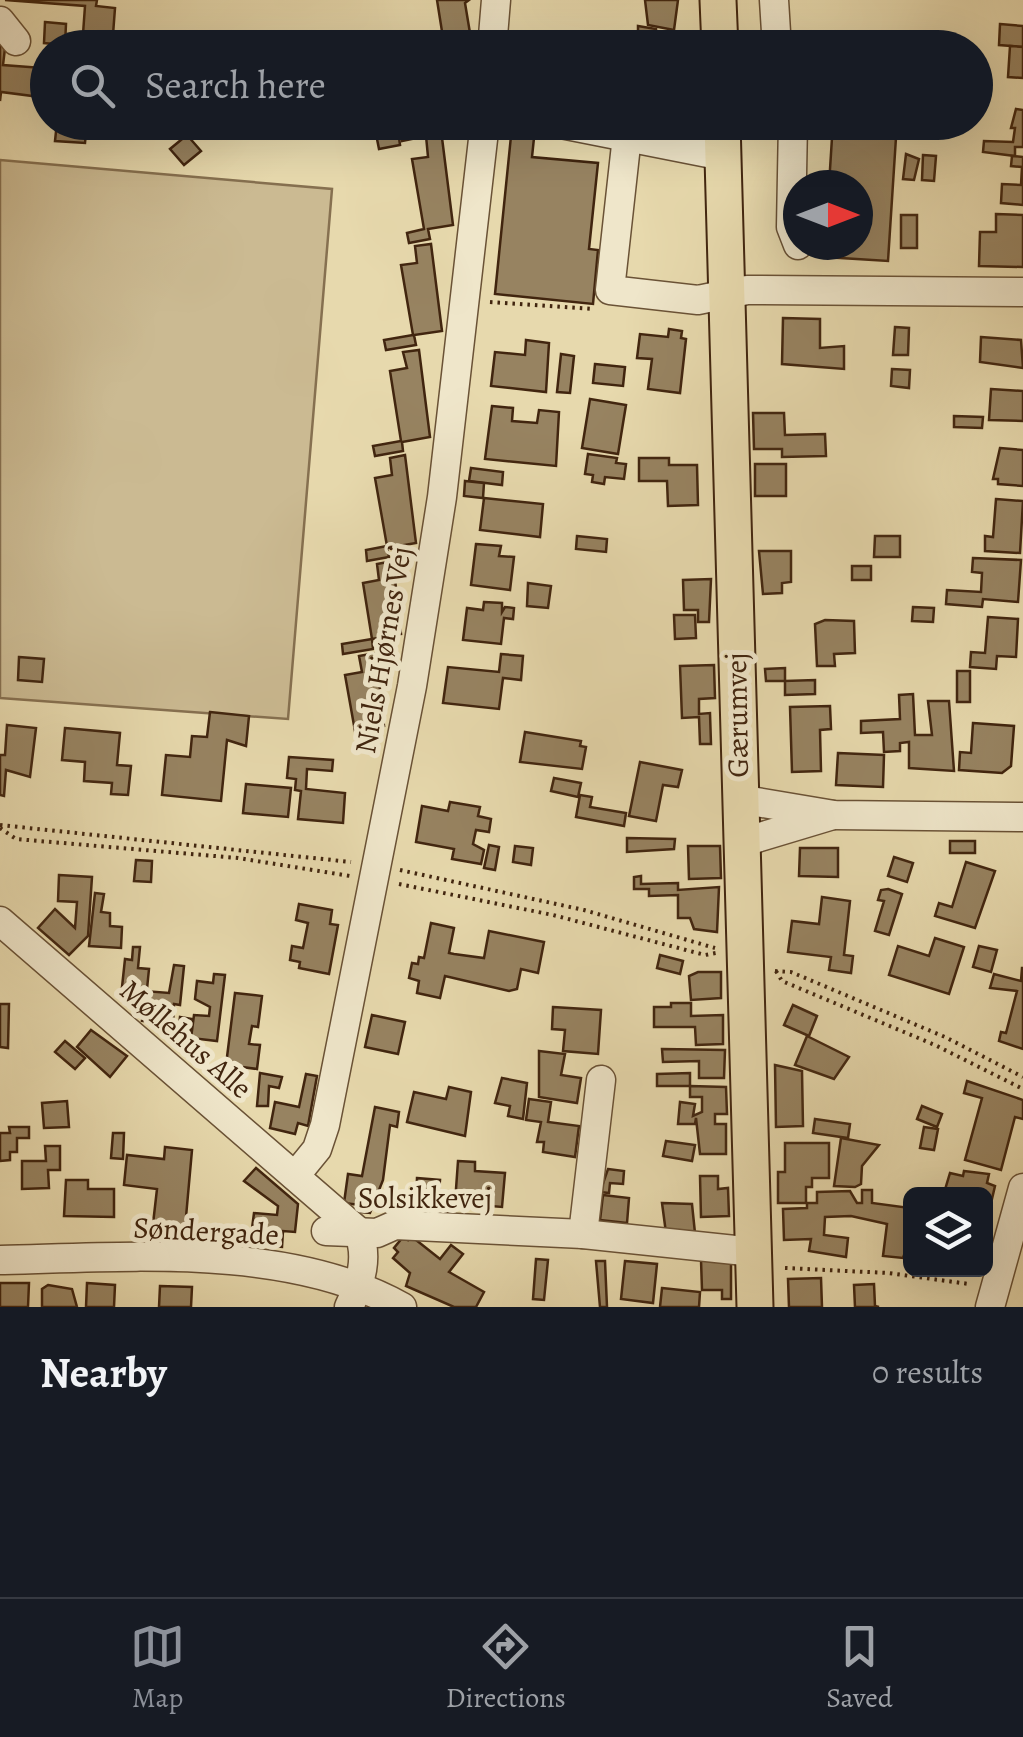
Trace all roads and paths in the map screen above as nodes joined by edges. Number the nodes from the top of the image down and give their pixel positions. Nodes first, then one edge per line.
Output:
1 (496, 0) edge
2 (718, 0) edge
3 (774, 0) edge
4 (494, 30) edge
5 (719, 30) edge
6 (776, 30) edge
7 (482, 140) edge
8 (628, 140) edge
9 (723, 140) edge
10 (792, 140) edge
11 (792, 170) edge
12 (800, 260) edge
13 (610, 290) junction
14 (805, 290) junction
15 (1023, 292) edge
16 (728, 294) junction
17 (468, 300) junction
18 (739, 799) junction
19 (834, 815) junction
20 (1023, 817) edge
21 (740, 843) junction
22 (0, 921) edge
23 (1023, 1076) edge
24 (601, 1080) dead end
25 (1023, 1089) edge
26 (295, 1176) junction
27 (1023, 1188) edge
28 (327, 1220) junction
29 (358, 1231) junction
30 (583, 1234) junction
31 (0, 1260) edge
32 (755, 1260) junction
33 (317, 1273) junction
34 (354, 1296) edge
35 (992, 1298) edge
36 (402, 1307) edge
37 (755, 1307) edge

1 - 4 street
2 - 5 main road
3 - 6 street
7 - 17 street, Niels Hjørnes Vej
8 - 13 street
9 - 16 main road, Gærumvej
10 - 11 street
12 - 14 street
13 - 16 street
13 - 17 path
14 - 15 street
14 - 16 street
16 - 18 main road, Gærumvej
17 - 26 street, Niels Hjørnes Vej
18 - 19 street
18 - 21 main road, Gærumvej
19 - 20 street
19 - 21 street
21 - 32 main road, Gærumvej
22 - 26 street, Møllehus Alle
23 - 25 path
24 - 30 street
26 - 28 street, Møllehus Alle
27 - 35 street
28 - 29 street, Solsikkevej
28 - 33 street
29 - 30 street, Solsikkevej
29 - 34 street
30 - 32 street, Solsikkevej
31 - 33 street, Søndergade
32 - 35 path
32 - 37 main road, Gærumvej
33 - 34 street, Søndergade
34 - 36 street, Søndergade

